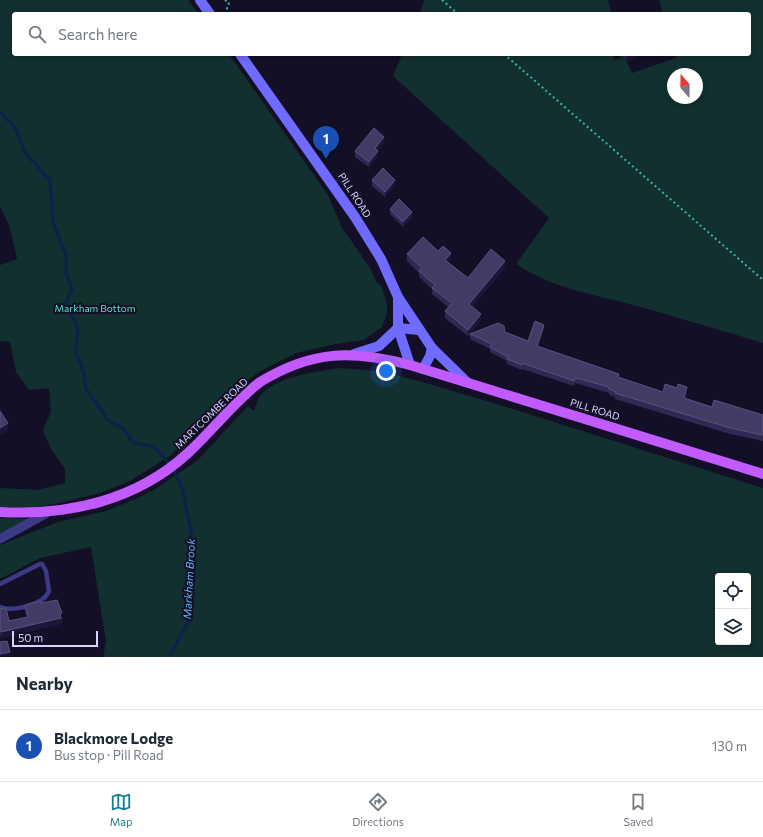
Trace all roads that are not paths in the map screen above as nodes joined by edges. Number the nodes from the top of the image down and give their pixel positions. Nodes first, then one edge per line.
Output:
1 (200, 0) edge
2 (209, 12) edge
3 (241, 56) edge
4 (398, 297) junction
5 (398, 328) junction
6 (419, 330) junction
7 (432, 348) junction
8 (354, 354) junction
9 (410, 365) junction
10 (423, 369) junction
11 (467, 382) junction
12 (763, 474) edge
13 (0, 512) edge
14 (47, 513) junction
15 (0, 539) edge
16 (0, 584) edge
17 (0, 607) edge

1 - 2 street
3 - 4 street, PILL ROAD
4 - 5 street, PILL ROAD
4 - 6 street, PILL ROAD
5 - 6 street
5 - 8 street
5 - 9 street, PILL ROAD
6 - 7 street, PILL ROAD
7 - 10 street
7 - 11 street, PILL ROAD
8 - 9 main road, MARTCOMBE ROAD
8 - 14 main road, MARTCOMBE ROAD
9 - 10 main road, MARTCOMBE ROAD
10 - 11 main road, MARTCOMBE ROAD
11 - 12 main road, PILL ROAD
13 - 14 main road, MARTCOMBE ROAD
14 - 15 street
16 - 17 lane

